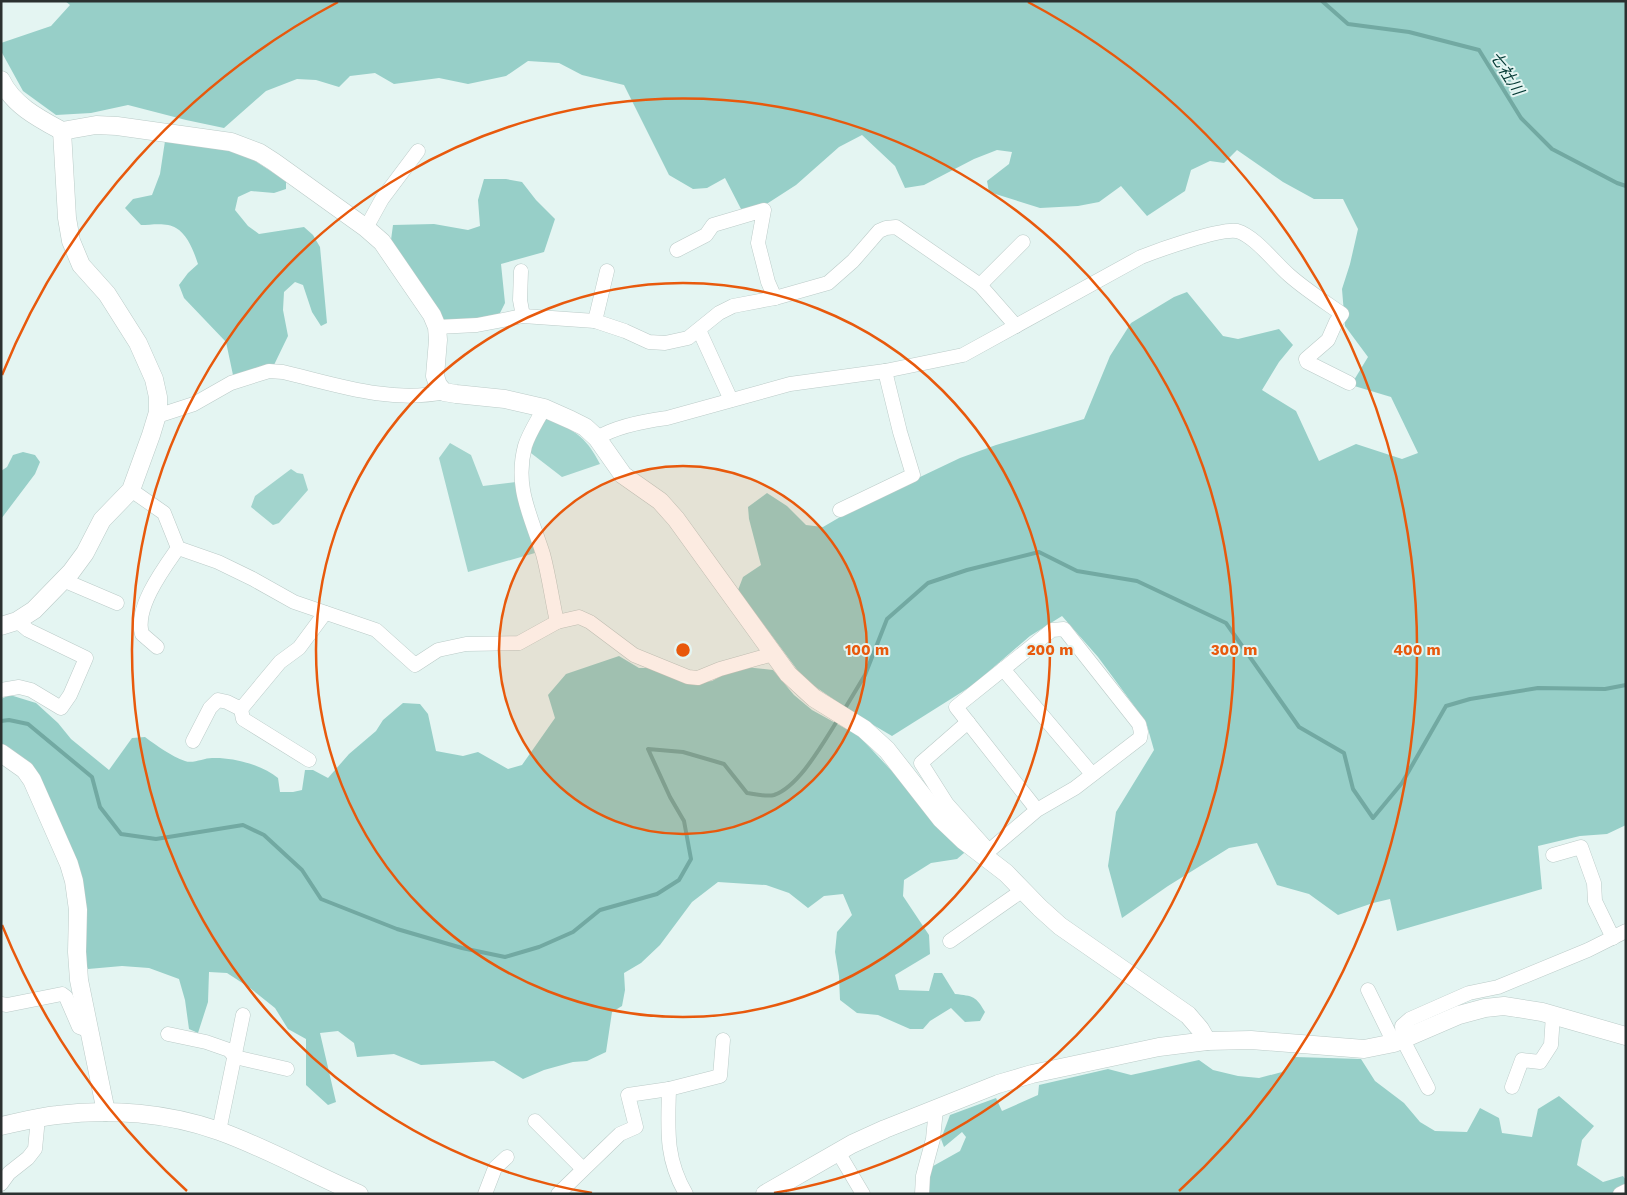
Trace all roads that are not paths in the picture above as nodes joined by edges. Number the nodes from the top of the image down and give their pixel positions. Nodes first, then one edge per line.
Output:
1 (1, 80) edge
2 (62, 131) junction
3 (418, 151) dead end
4 (366, 228) junction
5 (1023, 242) dead end
6 (677, 250) dead end
7 (521, 271) dead end
8 (607, 271) dead end
9 (980, 285) junction
10 (775, 298) junction
11 (522, 316) junction
12 (595, 321) junction
13 (1016, 326) junction
14 (437, 327) junction
15 (699, 330) junction
16 (884, 370) junction
17 (1349, 383) dead end
18 (444, 392) junction
19 (731, 400) junction
20 (544, 408) junction
21 (157, 416) junction
22 (597, 438) junction
23 (130, 490) junction
24 (840, 510) dead end
25 (178, 548) junction
26 (63, 580) junction
27 (117, 603) dead end
28 (324, 613) junction
29 (557, 622) junction
30 (9, 623) edge
31 (157, 647) dead end
32 (772, 654) junction
33 (1003, 669) junction
34 (1, 690) edge
35 (241, 709) junction
36 (968, 722) junction
37 (193, 741) dead end
38 (1, 753) edge
39 (309, 760) dead end
40 (1092, 774) junction
41 (1036, 810) junction
42 (987, 853) junction
43 (1553, 855) dead end
44 (1023, 890) junction
45 (1626, 931) edge
46 (1613, 938) junction
47 (950, 941) dead end
48 (1368, 990) dead end
49 (1, 1004) edge
50 (243, 1015) dead end
51 (1553, 1015) junction
52 (90, 1031) junction
53 (168, 1034) dead end
54 (1626, 1036) edge
55 (723, 1040) dead end
56 (1207, 1041) junction
57 (1398, 1041) junction
58 (235, 1057) junction
59 (287, 1069) dead end
60 (1512, 1087) dead end
61 (1428, 1088) dead end
62 (669, 1089) junction
63 (936, 1109) junction
64 (106, 1112) junction
65 (38, 1118) junction
66 (535, 1121) dead end
67 (1, 1126) edge
68 (219, 1131) junction
69 (838, 1152) junction
70 (507, 1157) dead end
71 (583, 1169) junction
72 (1, 1184) edge
73 (1626, 1191) edge
74 (358, 1194) edge
75 (485, 1194) edge
76 (558, 1194) edge
77 (686, 1194) edge
78 (765, 1194) edge
79 (863, 1194) edge
80 (922, 1194) edge
81 (1620, 1194) edge

1 - 2 street
2 - 4 street
2 - 21 street
3 - 4 street
4 - 14 street
5 - 9 street
6 - 10 street
7 - 11 street
8 - 12 street
9 - 10 street
9 - 13 street
10 - 15 street
11 - 12 street
11 - 14 street
12 - 15 street
13 - 16 street
13 - 17 street
14 - 18 street
15 - 19 street
16 - 19 street
16 - 24 street
18 - 20 street
18 - 21 street
19 - 22 street
20 - 22 street
20 - 29 street
21 - 23 street
22 - 32 street
23 - 25 street
23 - 26 street
25 - 28 street
25 - 31 street
26 - 27 street
26 - 30 street
28 - 29 street
28 - 35 street
29 - 32 street
30 - 34 street
32 - 42 street
33 - 36 street
33 - 40 street
33 - 40 street
35 - 37 street
35 - 39 street
36 - 41 street
36 - 42 street
38 - 52 street
40 - 41 street
41 - 42 street
42 - 44 street
43 - 46 street
44 - 47 street
44 - 56 street
45 - 46 street
46 - 57 street
48 - 57 street
49 - 52 street
50 - 58 street
51 - 54 street
51 - 57 street
51 - 60 street
52 - 64 street
53 - 58 street
55 - 62 street
56 - 57 street
56 - 63 street
57 - 61 street
58 - 59 street
58 - 68 street
62 - 71 street
62 - 77 street
63 - 69 street
63 - 80 street
64 - 65 street
64 - 68 street
65 - 67 street
65 - 72 street
66 - 71 street
68 - 74 street
69 - 78 street
69 - 79 street
70 - 75 street
71 - 76 street
73 - 81 street

